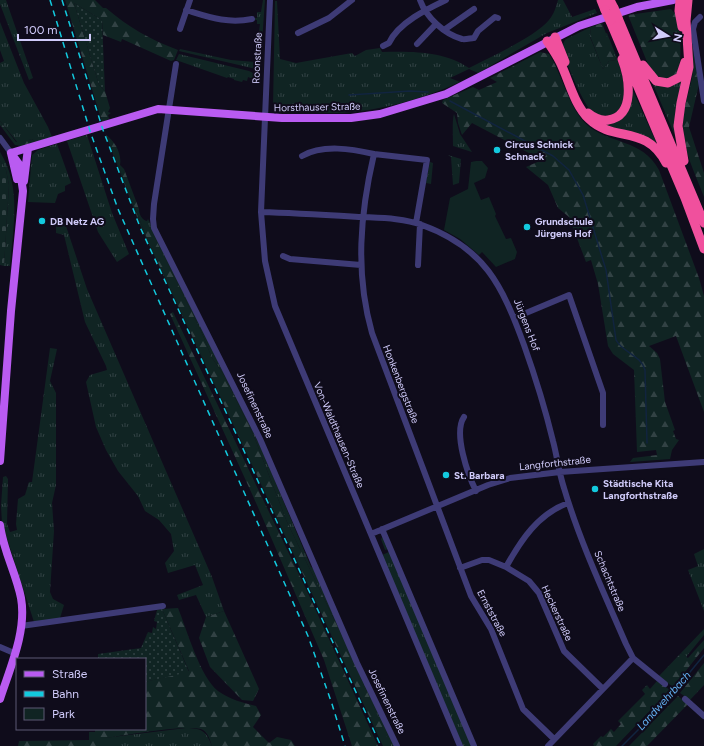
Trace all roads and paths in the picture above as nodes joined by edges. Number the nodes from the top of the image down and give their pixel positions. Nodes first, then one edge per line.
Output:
1 (190, 0) edge
2 (270, 0) edge
3 (352, 0) edge
4 (420, 0) edge
5 (446, 0) edge
6 (601, 0) edge
7 (673, 0) edge
8 (680, 0) edge
9 (688, 0) edge
10 (610, 6) edge
11 (474, 9) dead end
12 (186, 10) junction
13 (425, 10) junction
14 (700, 17) dead end
15 (498, 18) dead end
16 (252, 19) dead end
17 (614, 22) junction
18 (436, 24) junction
19 (622, 28) junction
20 (180, 29) dead end
21 (444, 30) junction
22 (298, 33) dead end
23 (551, 39) junction
24 (416, 44) dead end
25 (383, 46) dead end
26 (176, 64) dead end
27 (704, 101) edge
28 (168, 109) junction
29 (264, 117) junction
30 (0, 138) edge
31 (28, 148) junction
32 (11, 153) junction
33 (374, 154) junction
34 (302, 156) dead end
35 (23, 185) junction
36 (685, 198) junction
37 (695, 200) junction
38 (21, 203) junction
39 (260, 212) junction
40 (362, 217) junction
41 (418, 224) junction
42 (704, 224) edge
43 (704, 249) edge
44 (282, 256) dead end
45 (361, 265) junction
46 (418, 265) dead end
47 (514, 318) junction
48 (2, 401) edge
49 (2, 417) edge
50 (464, 418) dead end
51 (603, 425) dead end
52 (0, 461) edge
53 (704, 462) edge
54 (560, 472) junction
55 (476, 491) junction
56 (568, 503) junction
57 (437, 507) junction
58 (0, 525) edge
59 (382, 529) junction
60 (371, 534) junction
61 (506, 567) junction
62 (460, 568) junction
63 (163, 606) dead end
64 (21, 626) junction
65 (0, 647) edge
66 (14, 653) junction
67 (633, 658) junction
68 (665, 684) dead end
69 (603, 689) junction
70 (0, 699) edge
71 (685, 699) dead end
72 (704, 716) edge
73 (554, 739) junction
74 (397, 746) edge
75 (460, 746) edge
76 (474, 746) edge
77 (548, 746) edge

1 - 12 street
2 - 29 street, Roonstraße
3 - 22 street
4 - 13 street
5 - 13 street
6 - 10 highway
7 - 23 main road, Horsthauser Straße
8 - 19 highway
9 - 37 highway
10 - 17 highway, bridge
11 - 21 street
12 - 16 street
12 - 20 street
13 - 18 street
13 - 25 street
14 - 27 street
15 - 21 street
17 - 19 highway
17 - 23 highway
17 - 36 highway
18 - 21 street
18 - 24 street
19 - 37 highway
23 - 29 main road, Horsthauser Straße
23 - 36 highway
26 - 28 street, Josefinenstraße
28 - 29 main road, Horsthauser Straße
28 - 31 main road, Horsthauser Straße
28 - 74 street, Josefinenstraße
29 - 39 street, Von-Waldthausen-Straße
30 - 32 street
31 - 32 main road, Horsthauser Straße
31 - 35 main road
32 - 35 main road
32 - 38 main road
33 - 34 street
33 - 40 street, Honkenbergstraße
33 - 41 street
35 - 38 main road
36 - 43 highway
37 - 42 highway
38 - 48 main road
39 - 40 street, Jürgens Hof
39 - 60 street, Von-Waldthausen-Straße
40 - 41 street, Jürgens Hof
40 - 45 street, Honkenbergstraße
41 - 46 street
41 - 47 street, Jürgens Hof
44 - 45 street
45 - 57 street, Honkenbergstraße
47 - 51 street
47 - 54 street, Jürgens Hof
48 - 49 main road
49 - 52 main road
50 - 55 street
53 - 54 street, Langforthstraße
54 - 55 street, Langforthstraße
54 - 56 street, Schachtstraße
55 - 57 street, Langforthstraße
56 - 61 street
56 - 67 street, Schachtstraße
57 - 59 street, Langforthstraße
57 - 62 street, Ernststraße
58 - 64 main road
59 - 60 street, Langforthstraße
59 - 76 street
60 - 75 street, Von-Waldthausen-Straße
61 - 62 street, Heckerstraße
61 - 69 street, Heckerstraße
62 - 73 street, Ernststraße
63 - 64 street
64 - 66 main road
65 - 66 street
66 - 70 main road
67 - 68 street, Schachtstraße
67 - 69 street
69 - 73 street
71 - 72 street
73 - 77 street

